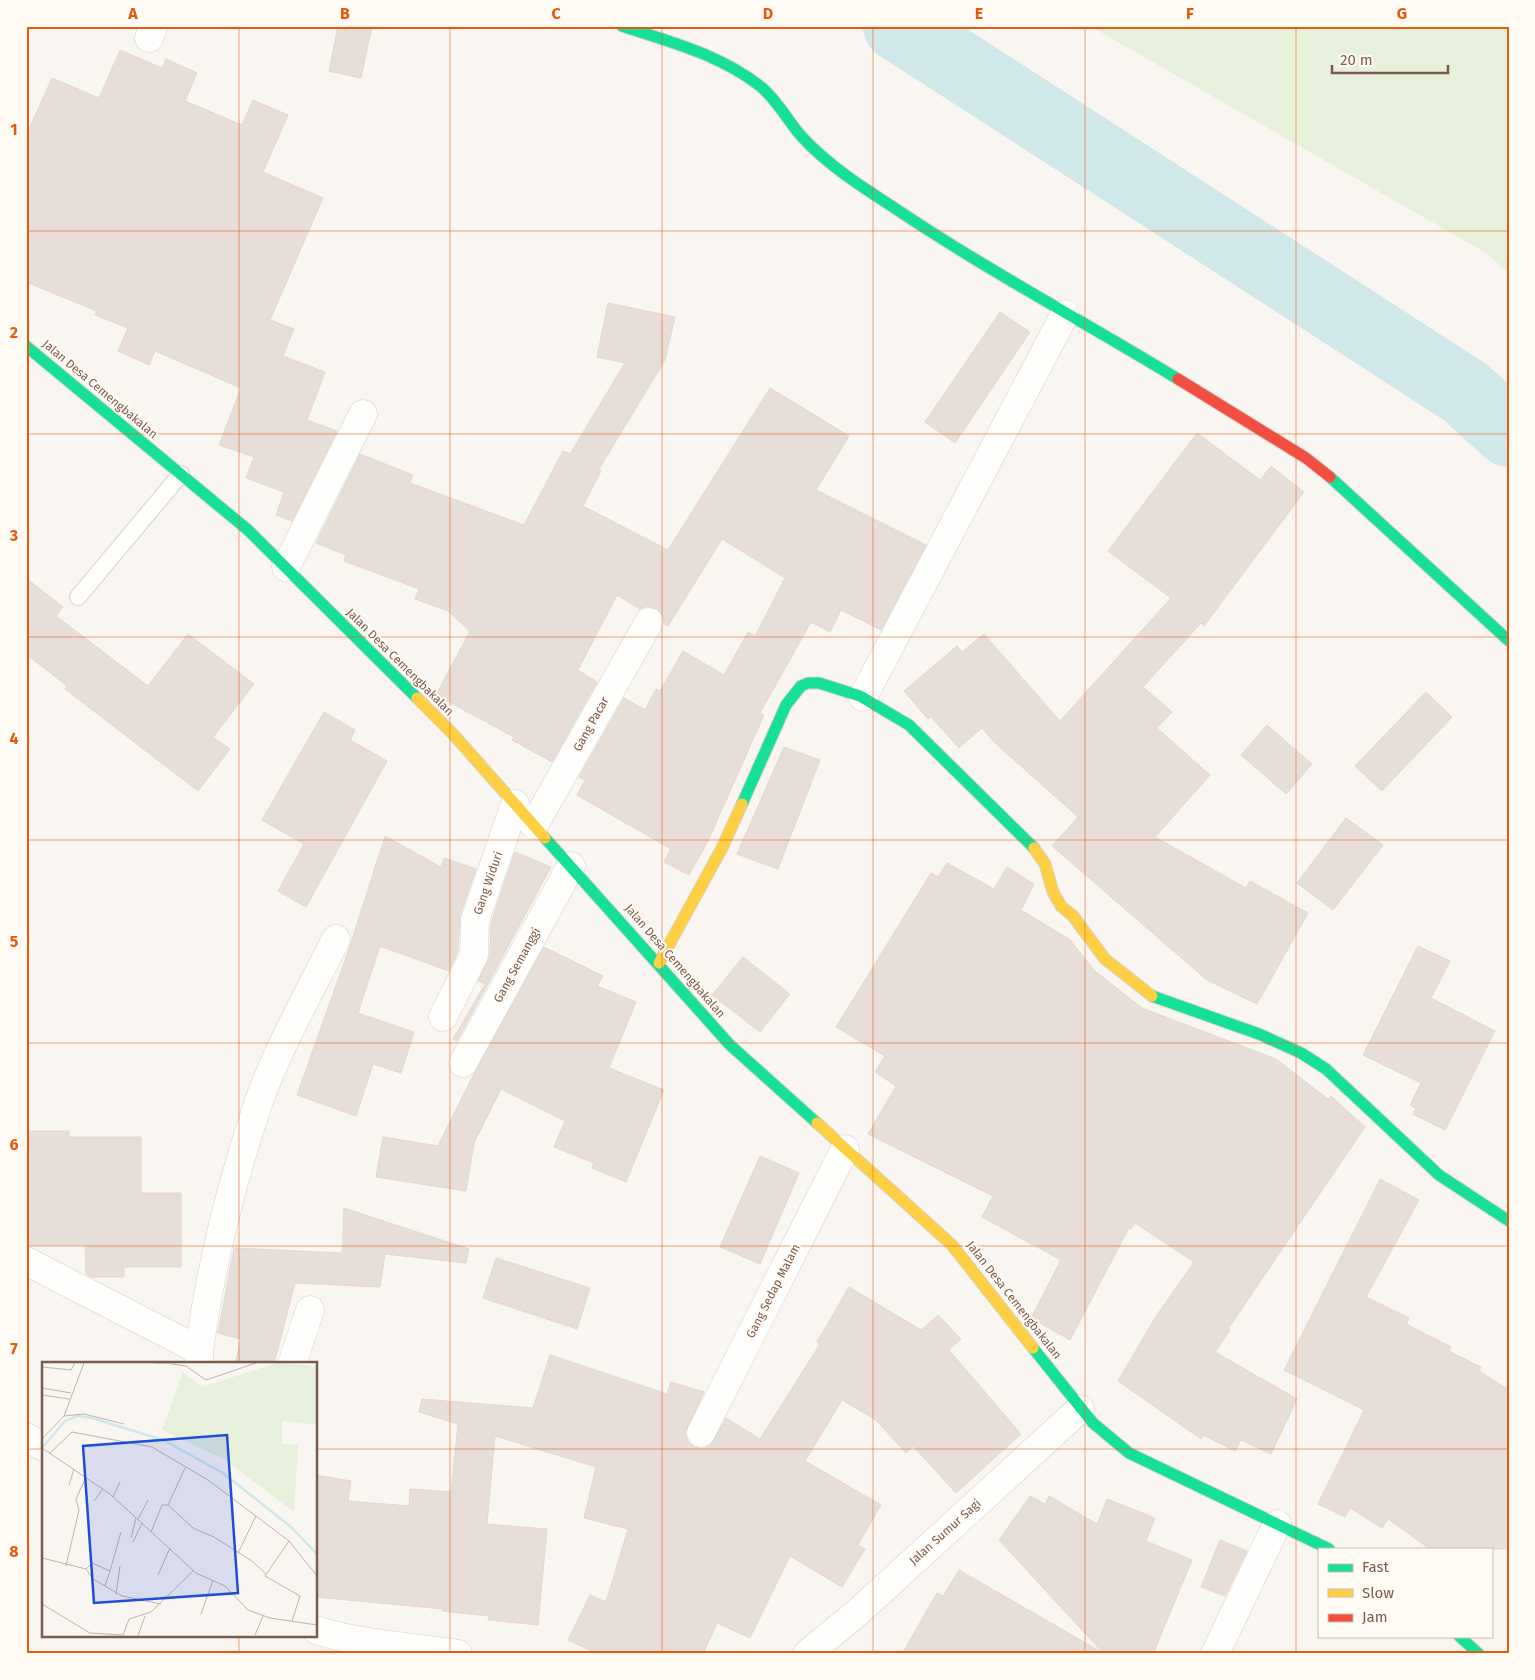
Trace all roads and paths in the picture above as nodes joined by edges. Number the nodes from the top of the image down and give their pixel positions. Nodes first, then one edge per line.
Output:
1 (622, 26) edge
2 (1065, 314) junction
3 (26, 346) edge
4 (363, 414) dead end
5 (181, 474) junction
6 (286, 567) junction
7 (78, 597) dead end
8 (649, 622) dead end
9 (1509, 641) edge
10 (863, 697) junction
11 (515, 804) junction
12 (534, 825) junction
13 (572, 866) junction
14 (336, 939) dead end
15 (659, 963) junction
16 (443, 1017) dead end
17 (463, 1063) dead end
18 (845, 1149) junction
19 (1509, 1221) edge
20 (26, 1261) edge
21 (310, 1310) dead end
22 (199, 1358) edge
23 (293, 1362) edge
24 (1080, 1409) junction
25 (701, 1433) dead end
26 (26, 1437) edge
27 (42, 1446) edge
28 (1277, 1524) junction
29 (1327, 1548) edge
30 (318, 1631) edge
31 (1461, 1638) edge
32 (458, 1654) edge
33 (807, 1654) edge
34 (1215, 1654) edge
35 (1479, 1654) edge

1 - 2 street
2 - 9 street
2 - 10 street
3 - 5 street, Jalan Desa Cemengbakalan
4 - 6 street
5 - 6 street, Jalan Desa Cemengbakalan
5 - 7 lane
6 - 11 street, Jalan Desa Cemengbakalan
8 - 12 street, Gang Pacar
10 - 15 street
10 - 19 street
11 - 12 street, Jalan Desa Cemengbakalan
11 - 16 street, Gang Widuri
12 - 13 street, Jalan Desa Cemengbakalan
13 - 15 street, Jalan Desa Cemengbakalan
13 - 17 street, Gang Semanggi
14 - 22 street
15 - 18 street, Jalan Desa Cemengbakalan
18 - 24 street, Jalan Desa Cemengbakalan
18 - 25 street, Gang Sedap Malam
20 - 22 street
21 - 23 street
24 - 28 street, Jalan Desa Cemengbakalan
24 - 33 street, Jalan Sumur Sagi
26 - 27 street
28 - 29 street, Jalan Desa Cemengbakalan
28 - 34 street
30 - 32 street
31 - 35 street

